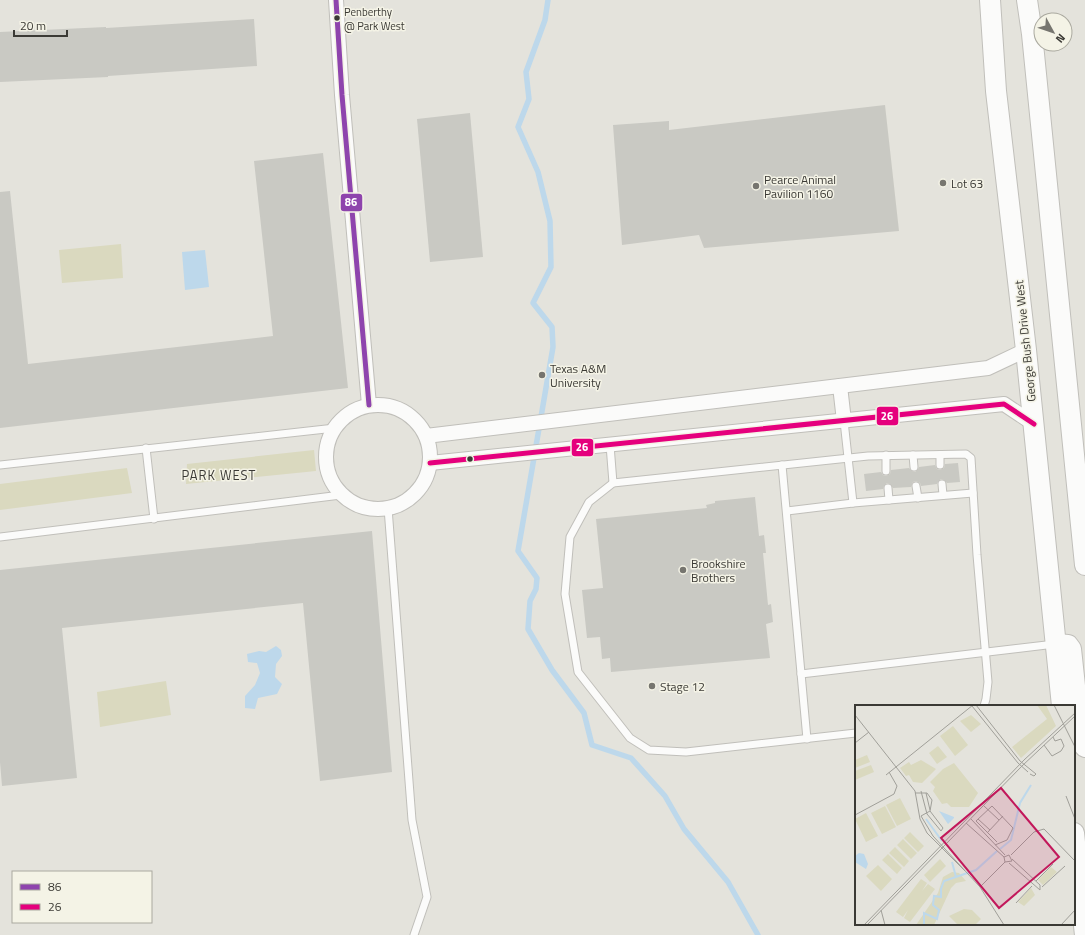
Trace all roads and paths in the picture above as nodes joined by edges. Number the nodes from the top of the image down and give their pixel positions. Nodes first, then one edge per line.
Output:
1 (336, 0) edge
2 (990, 0) edge
3 (1027, 0) edge
4 (1026, 350) junction
5 (840, 386) junction
6 (369, 406) junction
7 (844, 420) junction
8 (1034, 424) junction
9 (335, 428) junction
10 (426, 436) junction
11 (610, 445) junction
12 (146, 448) junction
13 (886, 455) junction
14 (913, 455) junction
15 (940, 455) junction
16 (848, 458) junction
17 (430, 463) junction
18 (0, 465) edge
19 (782, 465) junction
20 (940, 465) dead end
21 (914, 467) dead end
22 (886, 471) dead end
23 (613, 483) junction
24 (942, 484) dead end
25 (916, 486) dead end
26 (888, 488) dead end
27 (973, 493) junction
28 (341, 495) junction
29 (944, 495) junction
30 (918, 498) junction
31 (889, 500) junction
32 (853, 504) junction
33 (388, 508) junction
34 (787, 511) junction
35 (154, 519) junction
36 (0, 538) edge
37 (1085, 565) edge
38 (1056, 644) junction
39 (985, 652) junction
40 (801, 674) junction
41 (984, 705) edge
42 (1062, 705) edge
43 (855, 733) edge
44 (807, 739) junction
45 (1085, 746) edge
46 (1075, 842) edge
47 (414, 935) edge
48 (1085, 935) edge

1 - 6 street
2 - 4 main road, George Bush Drive West
3 - 37 main road
4 - 5 street
4 - 8 main road, George Bush Drive West
5 - 7 street
5 - 10 street
6 - 9 street
6 - 10 street
7 - 8 street
7 - 11 street
7 - 16 lane
8 - 38 main road, George Bush Drive West
9 - 12 lane
9 - 28 street
10 - 17 street
11 - 17 street
11 - 23 lane
12 - 18 lane
12 - 35 lane
13 - 14 lane
13 - 16 lane
13 - 22 lane
14 - 15 lane
14 - 21 lane
15 - 20 lane
15 - 27 lane
16 - 19 lane
16 - 32 lane
17 - 33 street
19 - 23 lane
19 - 34 lane
23 - 44 lane
24 - 29 lane
25 - 30 lane
26 - 31 lane
27 - 29 lane
27 - 39 lane
28 - 33 street
28 - 35 lane
29 - 30 lane
30 - 31 lane
31 - 32 lane
32 - 34 lane
33 - 47 lane
34 - 40 lane
35 - 36 lane
38 - 39 lane
38 - 42 main road, George Bush Drive West
38 - 45 main road
39 - 40 lane
39 - 41 lane
40 - 44 lane
43 - 44 lane
46 - 48 main road

